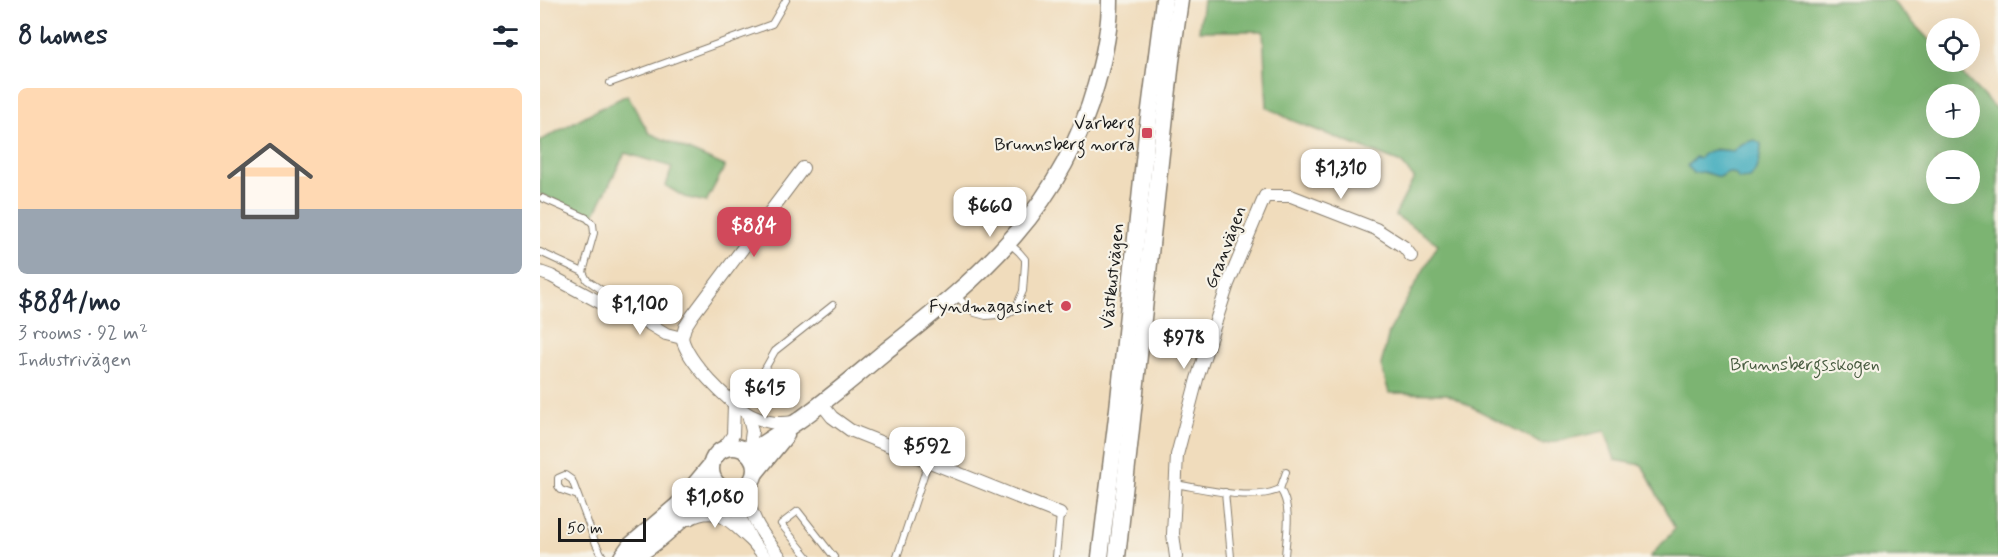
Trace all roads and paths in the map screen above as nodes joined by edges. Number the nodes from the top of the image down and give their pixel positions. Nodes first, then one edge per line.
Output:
1 (786, 0) edge
2 (1110, 0) edge
3 (1164, 0) edge
4 (1180, 0) edge
5 (610, 83) dead end
6 (803, 168) dead end
7 (542, 198) dead end
8 (1009, 243) junction
9 (540, 252) edge
10 (1411, 256) dead end
11 (540, 272) edge
12 (584, 272) junction
13 (956, 296) junction
14 (833, 305) dead end
15 (620, 311) junction
16 (682, 338) junction
17 (821, 403) junction
18 (734, 405) junction
19 (748, 414) junction
20 (799, 421) junction
21 (724, 448) junction
22 (749, 453) junction
23 (928, 463) junction
24 (711, 465) junction
25 (1286, 472) dead end
26 (751, 480) junction
27 (1176, 484) junction
28 (1280, 489) junction
29 (725, 490) junction
30 (1225, 492) junction
31 (578, 496) dead end
32 (1060, 514) joint
33 (675, 526) junction
34 (752, 541) junction
35 (603, 557) edge
36 (622, 557) edge
37 (633, 557) edge
38 (765, 557) edge
39 (780, 557) edge
40 (808, 557) edge
41 (834, 557) edge
42 (897, 557) edge
43 (1056, 557) edge
44 (1100, 557) edge
45 (1117, 557) edge
46 (1176, 557) edge
47 (1231, 557) edge
48 (1285, 557) edge

1 - 5 lane
2 - 8 street
3 - 44 street, Västkustvägen
4 - 45 street, Västkustvägen
6 - 16 street
7 - 12 lane
8 - 13 street
8 - 13 lane
9 - 12 lane
10 - 27 street, Granvägen
11 - 15 street
12 - 15 lane
13 - 17 street
14 - 18 lane
15 - 16 street
16 - 18 street
17 - 20 street
17 - 23 street
18 - 19 street
18 - 21 street
19 - 20 street
19 - 22 street
20 - 22 street
20 - 26 street
21 - 22 street
21 - 24 street
22 - 26 street
23 - 32 street
23 - 42 lane
24 - 29 street
24 - 36 street
25 - 28 lane
26 - 29 street
26 - 39 street
27 - 30 lane
27 - 46 street, Granvägen
28 - 30 lane
28 - 48 lane
29 - 33 street
29 - 34 street
30 - 47 lane
31 - 35 lane
32 - 43 lane
33 - 34 street
33 - 37 street
34 - 38 street
40 - 41 lane

